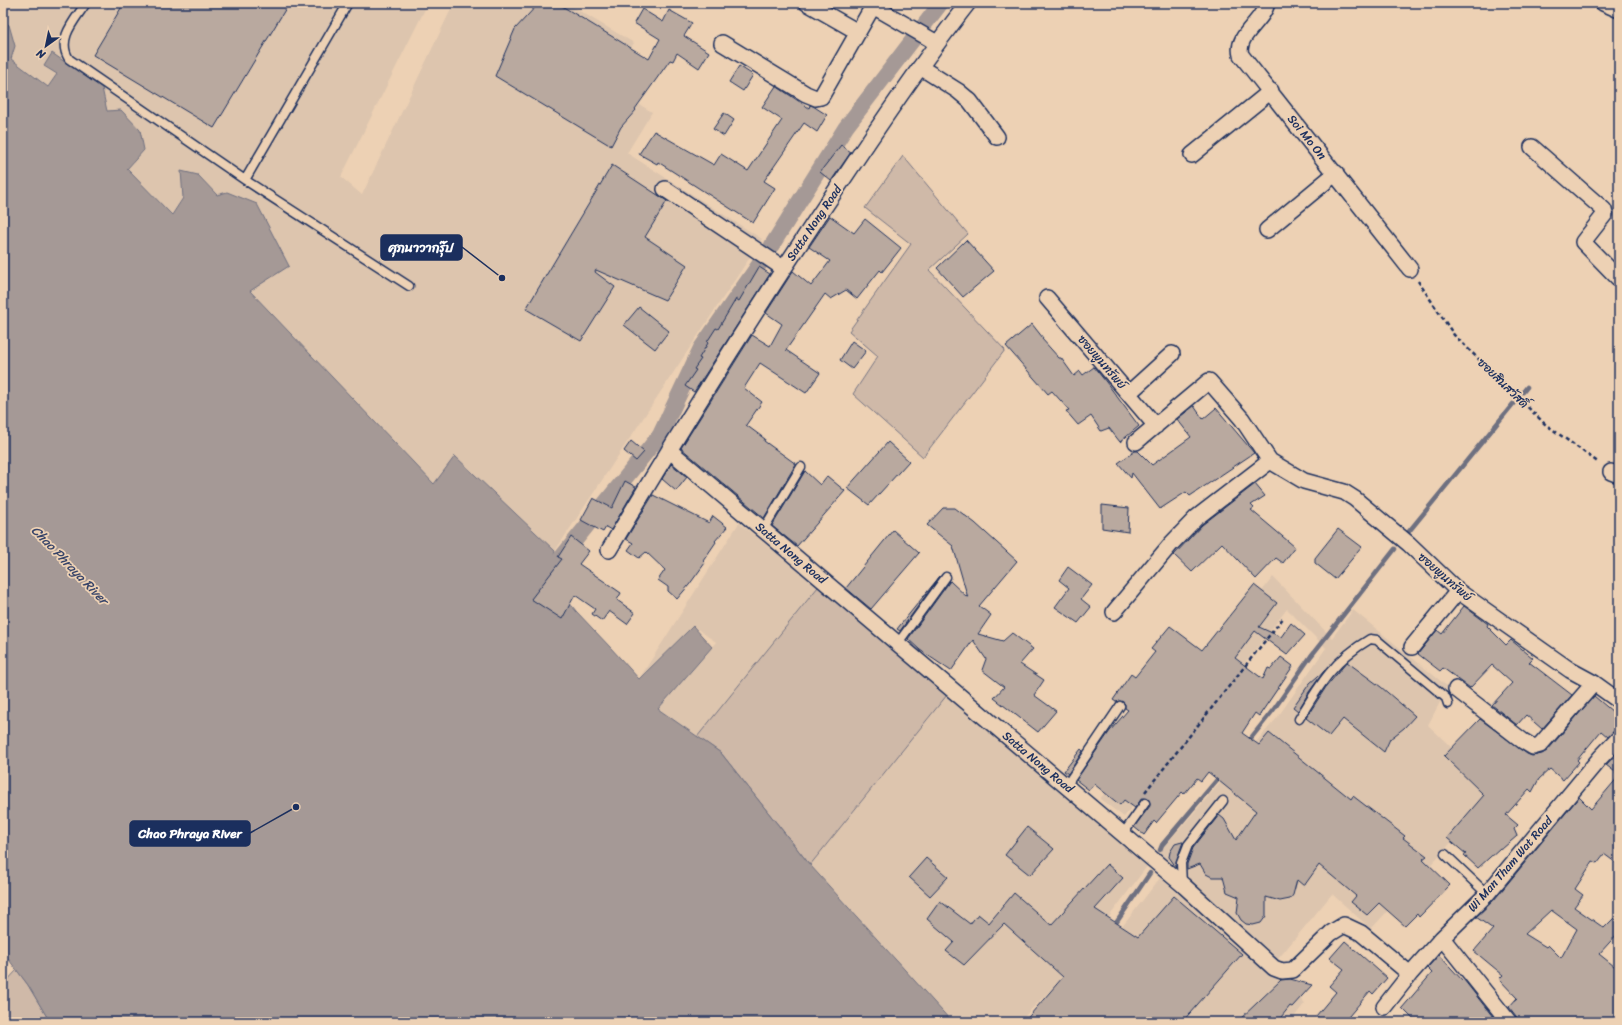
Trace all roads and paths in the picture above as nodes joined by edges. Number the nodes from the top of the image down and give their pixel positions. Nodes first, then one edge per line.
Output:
1 (86, 3) edge
2 (807, 3) edge
3 (968, 3) edge
4 (1267, 3) edge
5 (1603, 3) edge
6 (346, 4) edge
7 (874, 5) edge
8 (1619, 10) edge
9 (858, 32) junction
10 (932, 41) junction
11 (722, 43) dead end
12 (920, 67) junction
13 (1271, 91) junction
14 (997, 137) dead end
15 (1532, 147) dead end
16 (1192, 154) dead end
17 (1336, 173) junction
18 (245, 180) junction
19 (665, 189) dead end
20 (1267, 230) dead end
21 (783, 268) junction
22 (1410, 269) joint
23 (1619, 279) edge
24 (408, 286) dead end
25 (1047, 298) dead end
26 (1172, 354) dead end
27 (1129, 393) junction
28 (1156, 426) junction
29 (1136, 442) dead end
30 (669, 450) junction
31 (1270, 461) junction
32 (801, 467) dead end
33 (1615, 473) edge
34 (763, 530) junction
35 (608, 550) dead end
36 (946, 577) dead end
37 (1458, 591) junction
38 (1114, 612) dead end
39 (1284, 618) dead end
40 (898, 643) junction
41 (1412, 647) dead end
42 (1594, 683) junction
43 (1456, 689) dead end
44 (1619, 701) edge
45 (1448, 704) dead end
46 (1120, 706) dead end
47 (1299, 719) dead end
48 (1619, 738) edge
49 (1066, 786) junction
50 (1143, 800) joint
51 (1223, 801) dead end
52 (1123, 834) junction
53 (1445, 854) dead end
54 (1182, 885) junction
55 (1487, 894) junction
56 (1442, 938) junction
57 (1410, 974) junction
58 (1384, 1007) dead end
59 (1509, 1022) edge

1 - 18 lane
2 - 9 street
3 - 10 street, Satta Nong Road
4 - 13 street, Soi Mo On
5 - 8 street
6 - 18 lane
7 - 9 street
7 - 10 street
9 - 11 street
10 - 12 street, Satta Nong Road
12 - 14 street
12 - 21 street, Satta Nong Road
13 - 16 street
13 - 17 street, Soi Mo On
15 - 23 street
17 - 20 street
17 - 22 street, Soi Mo On
18 - 24 lane
19 - 21 street
21 - 30 street, Satta Nong Road
22 - 33 path, ซอยสินสวัสดิ์
25 - 27 street, ซอยพูนทรัพย์
26 - 27 street
27 - 28 street, ซอยพูนทรัพย์
28 - 29 street, ซอยพูนทรัพย์
28 - 31 street, ซอยพูนทรัพย์
30 - 34 street, Satta Nong Road
30 - 35 street, Satta Nong Road
31 - 37 street, ซอยพูนทรัพย์
31 - 38 street
32 - 34 lane
34 - 40 street, Satta Nong Road
36 - 40 lane
37 - 41 street
37 - 42 street, ซอยพูนทรัพย์
39 - 50 path
40 - 49 street, Satta Nong Road
42 - 43 street
42 - 44 street, ซอยพูนทรัพย์
45 - 47 lane
46 - 49 lane
48 - 55 street, Wi Man Tham Wat Road
49 - 52 street, Satta Nong Road
50 - 52 lane
51 - 54 lane
52 - 54 street, Satta Nong Road
53 - 55 lane
54 - 57 street, Satta Nong Road
55 - 56 street, Wi Man Tham Wat Road
56 - 57 street, Wi Man Tham Wat Road
56 - 59 street
57 - 58 street, Wi Man Tham Wat Road

